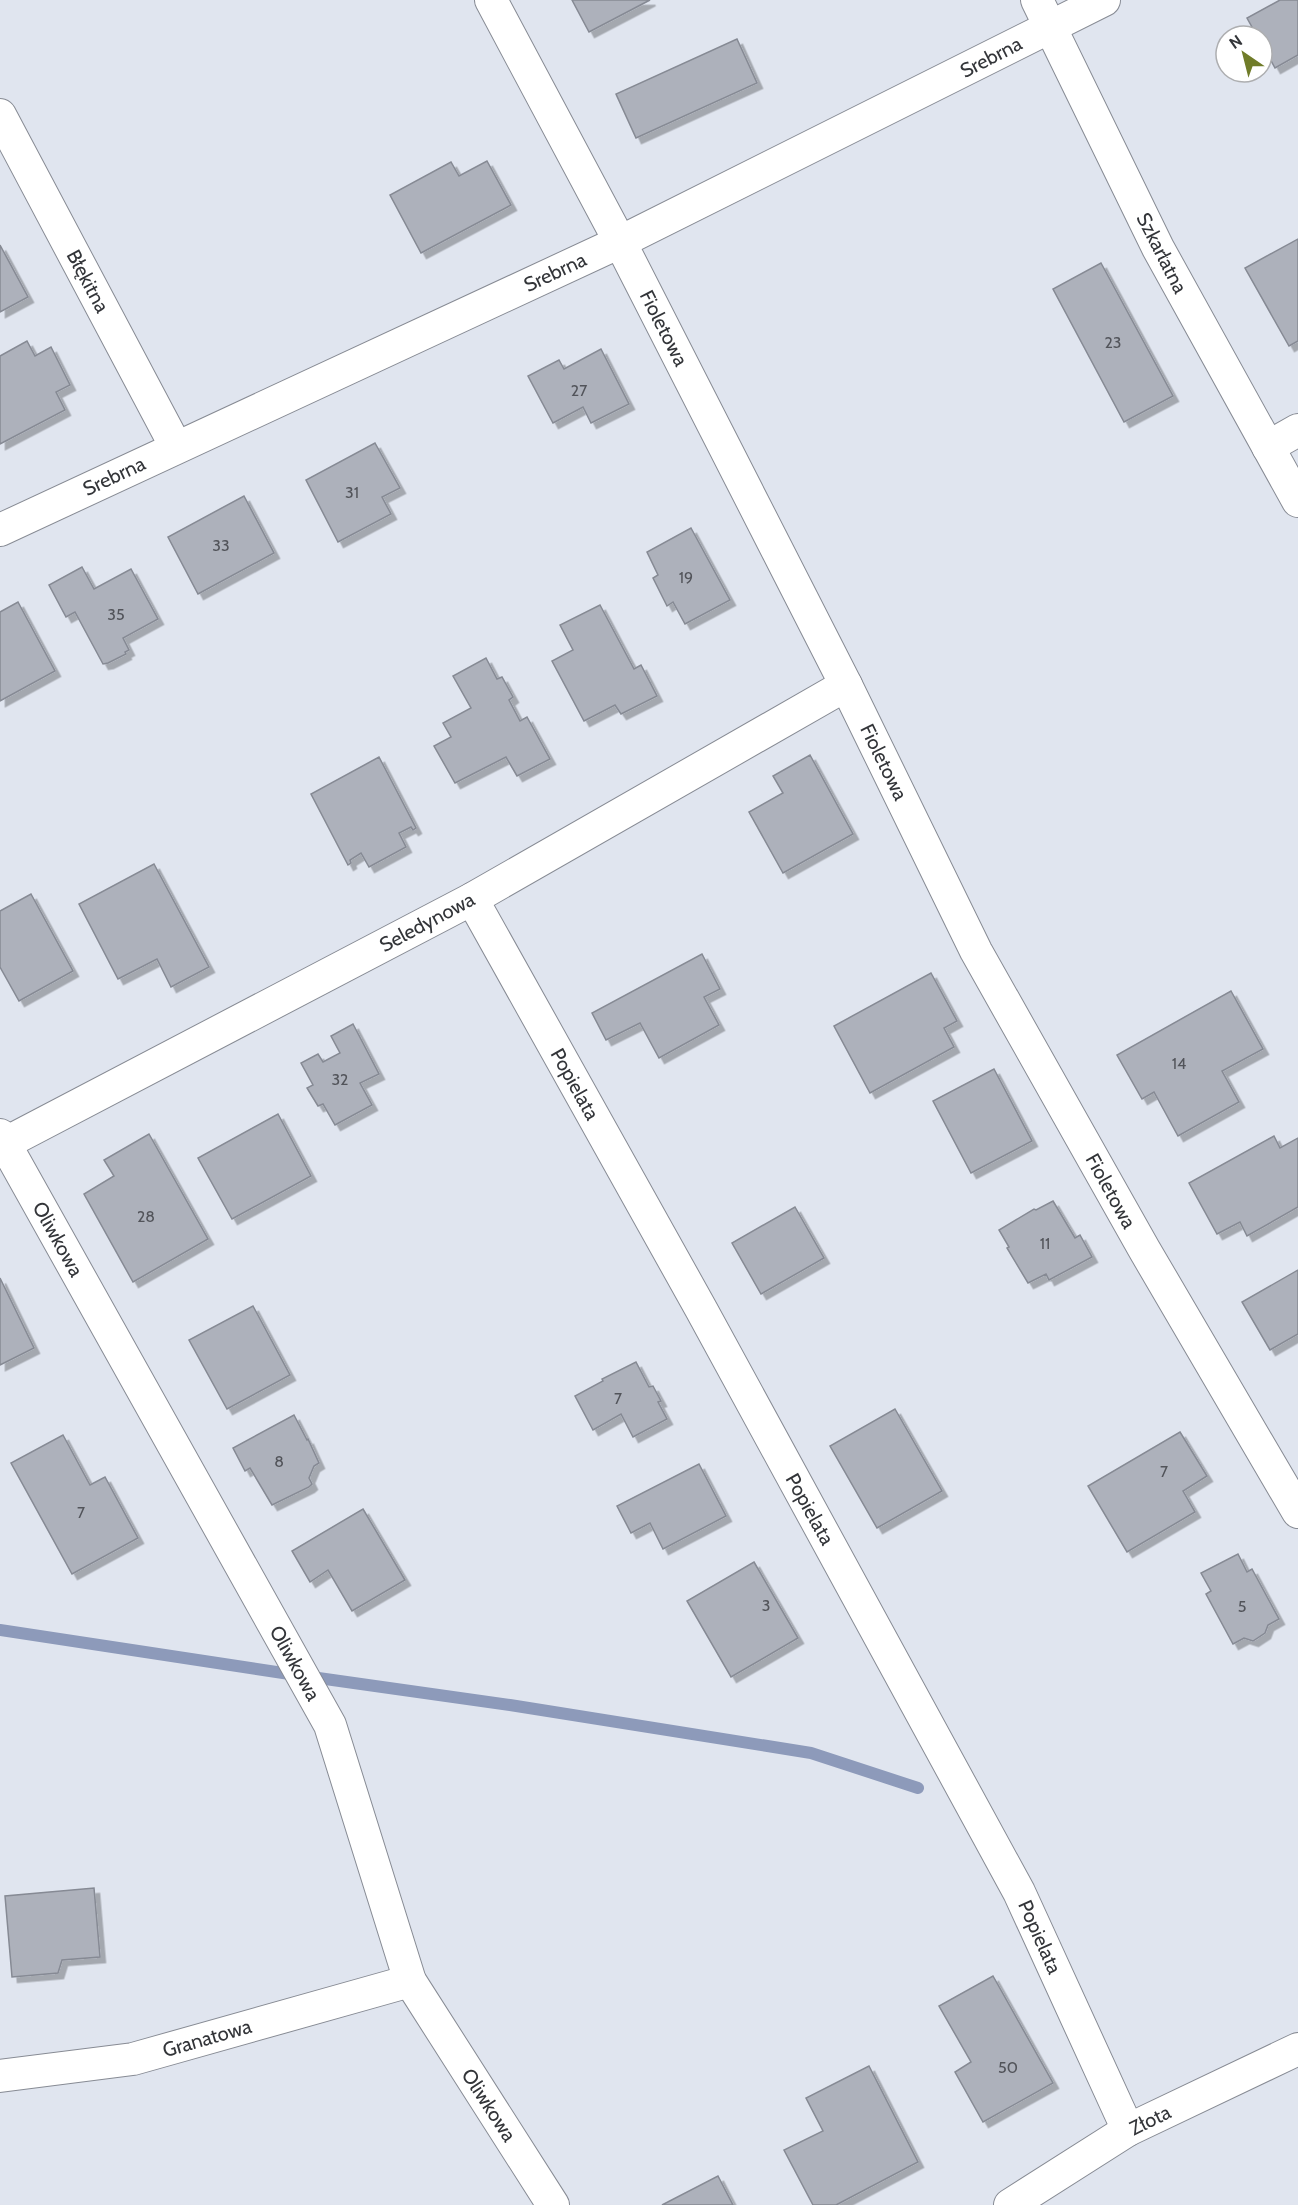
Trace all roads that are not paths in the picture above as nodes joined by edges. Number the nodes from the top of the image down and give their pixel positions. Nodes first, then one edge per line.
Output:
1 (491, 0) edge
2 (1104, 0) edge
3 (1044, 14) edge
4 (0, 115) edge
5 (620, 242) junction
6 (1298, 430) edge
7 (177, 447) junction
8 (1268, 447) junction
9 (1298, 501) edge
10 (0, 530) edge
11 (846, 685) junction
12 (472, 899) junction
13 (1, 1141) edge
14 (1298, 1512) edge
15 (410, 1981) junction
16 (1298, 2049) edge
17 (0, 2076) edge
18 (1128, 2130) junction
19 (553, 2205) edge
20 (1010, 2205) edge

1 - 5 street, Fioletowa
2 - 3 street, Srebrna
3 - 5 street, Srebrna
3 - 8 street, Szkarłatna
4 - 7 street, Błękitna
5 - 7 street, Srebrna
5 - 11 street, Fioletowa
6 - 8 street
7 - 10 street, Srebrna
8 - 9 street, Szkarłatna
11 - 12 street, Seledynowa
11 - 14 street, Fioletowa
12 - 13 street, Seledynowa
12 - 18 street, Popielata
13 - 15 street, Oliwkowa
15 - 17 street, Granatowa
15 - 19 street, Oliwkowa
16 - 18 street, Złota
18 - 20 street, Złota

